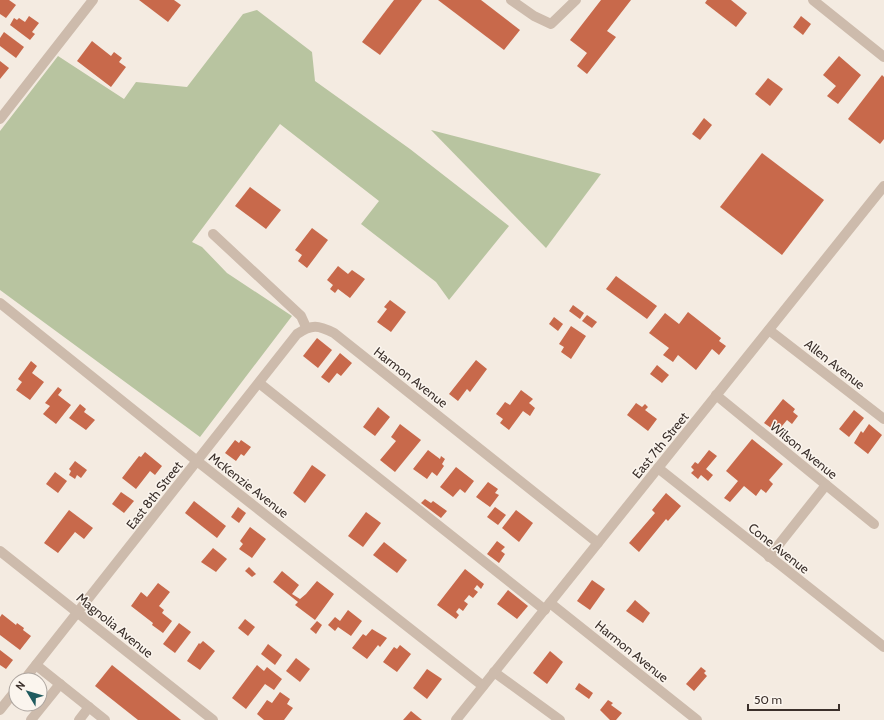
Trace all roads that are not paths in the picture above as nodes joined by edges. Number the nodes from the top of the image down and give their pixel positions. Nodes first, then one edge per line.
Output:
1 (511, 0) edge
2 (576, 0) edge
3 (813, 0) edge
4 (88, 2) edge
5 (884, 57) edge
6 (0, 119) edge
7 (884, 186) edge
8 (213, 234) dead end
9 (0, 303) edge
10 (306, 327) junction
11 (769, 330) junction
12 (259, 383) junction
13 (716, 395) junction
14 (884, 420) edge
15 (197, 461) junction
16 (658, 468) junction
17 (826, 485) junction
18 (874, 524) dead end
19 (598, 543) junction
20 (0, 551) edge
21 (769, 557) junction
22 (548, 606) junction
23 (78, 613) junction
24 (884, 647) edge
25 (36, 665) junction
26 (30, 672) edge
27 (494, 672) junction
28 (60, 684) junction
29 (483, 686) junction
30 (8, 699) edge
31 (1, 706) edge
32 (89, 707) junction
33 (31, 720) edge
34 (79, 720) edge
35 (105, 720) edge
36 (213, 720) edge
37 (456, 720) edge
38 (560, 720) edge
39 (697, 720) edge

1 - 2 street
3 - 5 street
4 - 6 street
7 - 11 street, East 7th Street
8 - 10 street
9 - 15 street, McKenzie Avenue
10 - 12 street, East 8th Street
10 - 19 street, Harmon Avenue
11 - 13 street, East 7th Street
11 - 14 street, Allen Avenue
12 - 15 street, East 8th Street
12 - 22 street, Harmon Avenue
13 - 16 street, East 7th Street
13 - 17 street, Wilson Avenue
15 - 23 street, East 8th Street
15 - 29 street, McKenzie Avenue
16 - 19 street, East 7th Street
16 - 21 street, Cone Avenue
17 - 18 street, Wilson Avenue
17 - 21 street
19 - 22 street, East 7th Street
20 - 23 street, Magnolia Avenue
21 - 24 street, Cone Avenue
22 - 27 street, East 7th Street
22 - 39 street, Harmon Avenue
23 - 25 street, East 8th Street
23 - 36 street, Magnolia Avenue
25 - 26 street, East 8th Street
25 - 28 street
27 - 29 street, East 7th Street
27 - 38 street
28 - 32 street
28 - 33 street
29 - 37 street, East 7th Street
30 - 31 street
32 - 34 street
32 - 35 street

